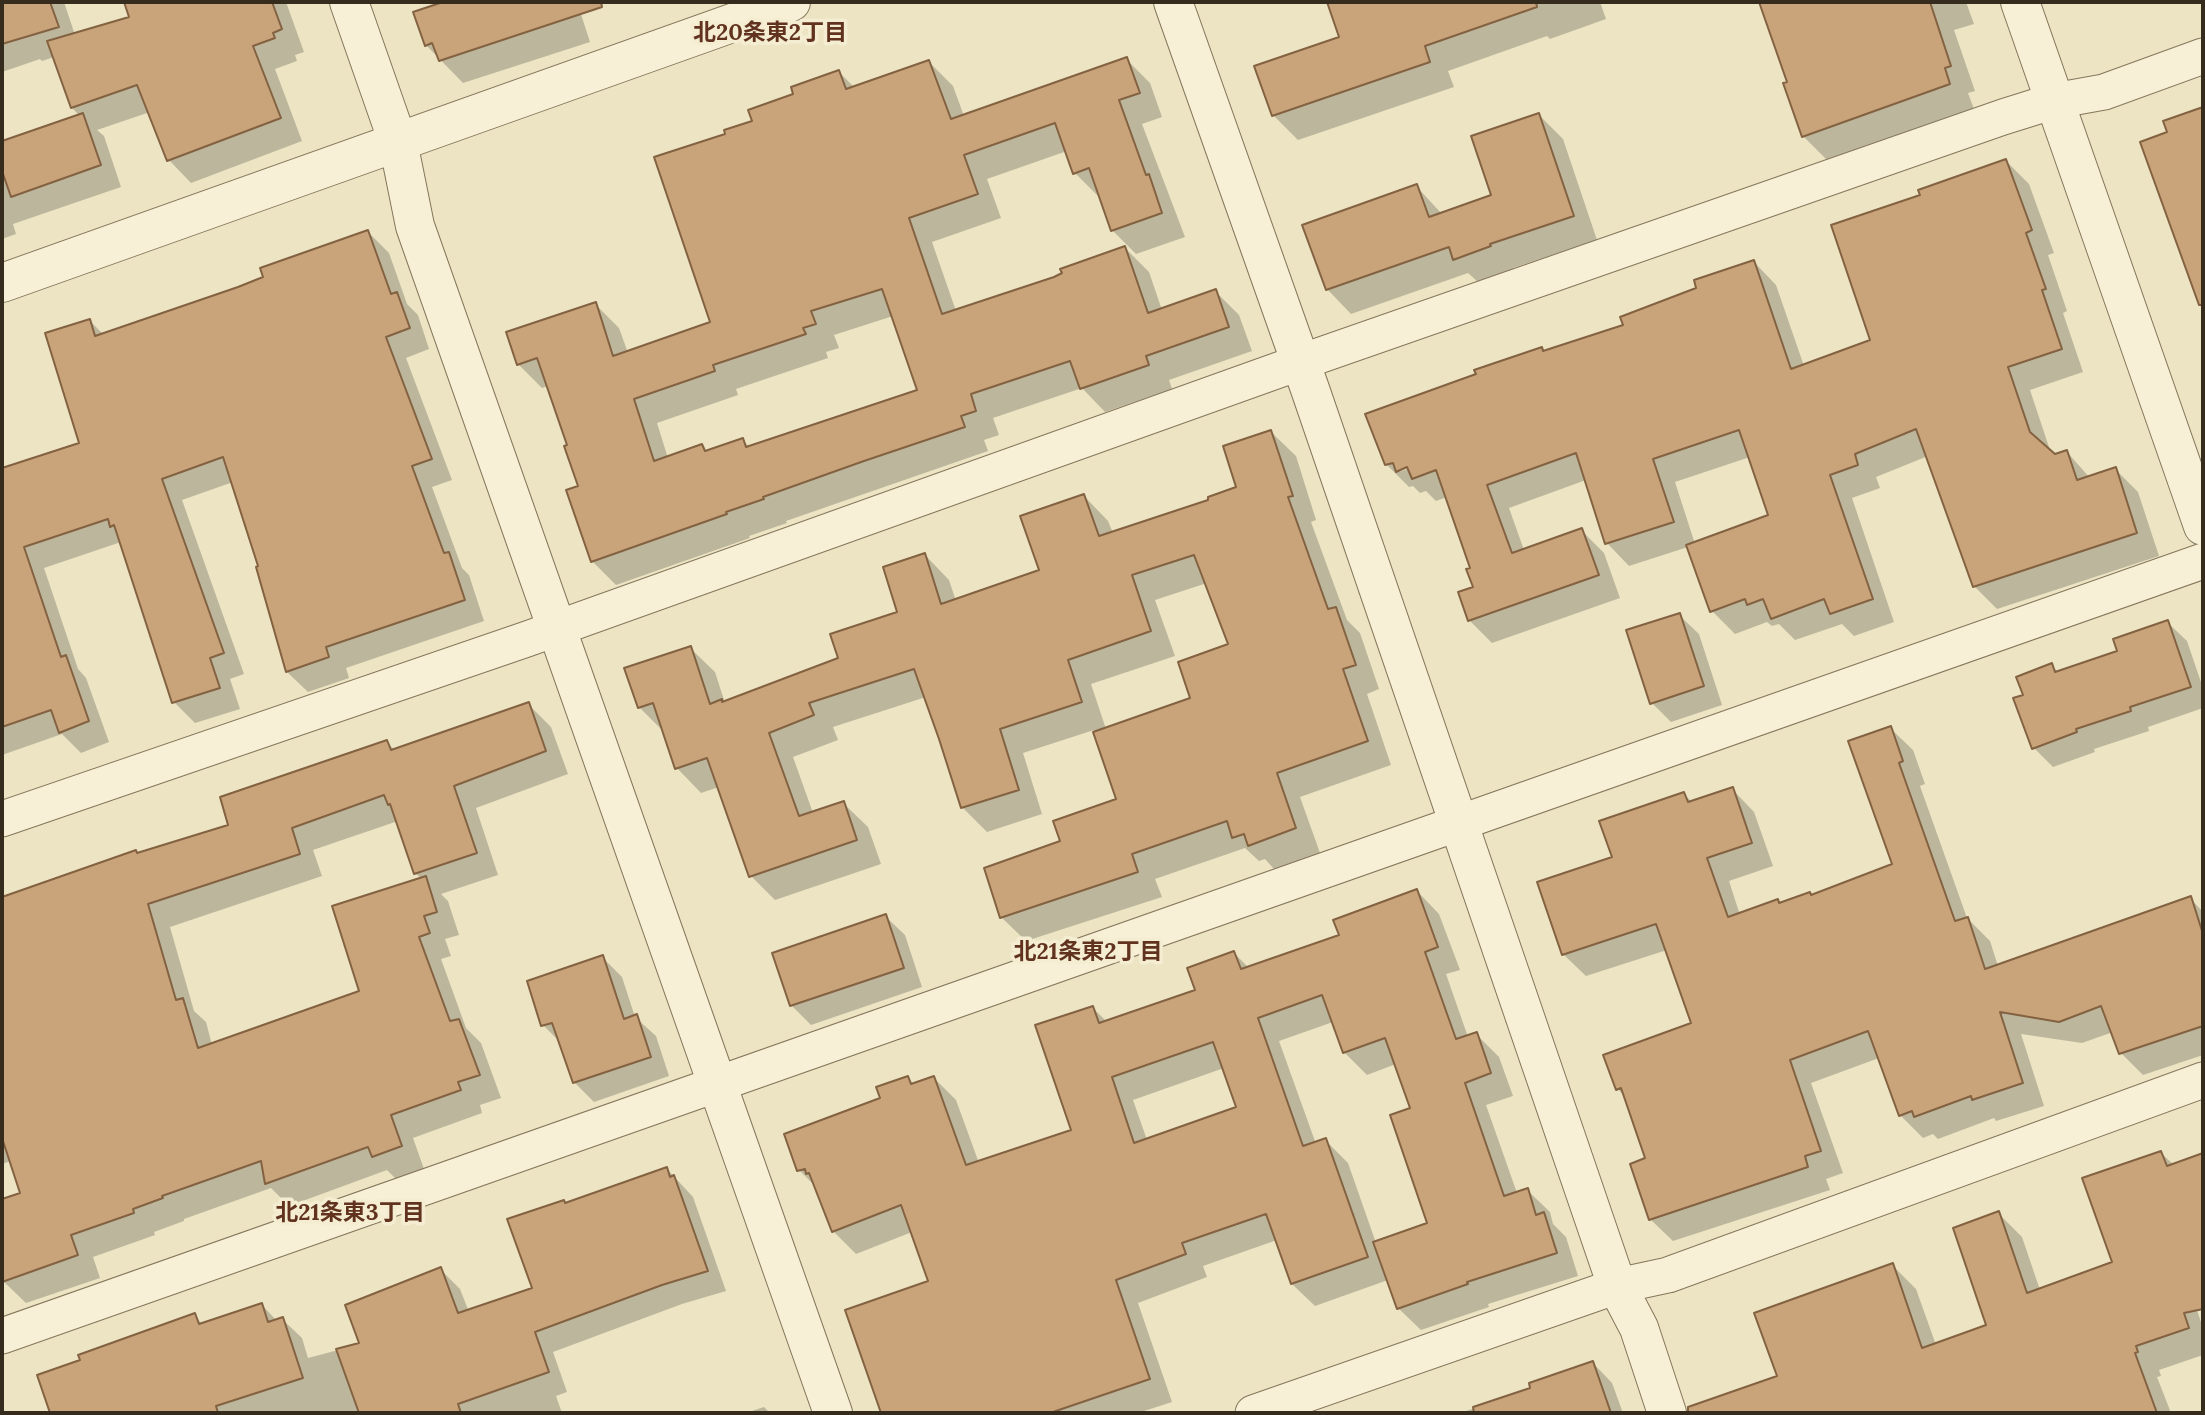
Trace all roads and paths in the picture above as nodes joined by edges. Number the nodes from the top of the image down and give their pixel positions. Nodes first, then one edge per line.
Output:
1 (349, 2) edge
2 (791, 2) edge
3 (1173, 2) edge
4 (2020, 2) edge
5 (2203, 56) edge
6 (2053, 101) junction
7 (398, 142) junction
8 (2, 283) edge
9 (1301, 362) junction
10 (2203, 526) edge
11 (2203, 561) edge
12 (558, 628) junction
13 (2, 819) edge
14 (1459, 822) junction
15 (2203, 1080) edge
16 (717, 1083) junction
17 (1617, 1286) junction
18 (2, 1336) edge
19 (833, 1413) edge
20 (1253, 1413) edge
21 (1667, 1413) edge

1 - 7 street
2 - 7 street
3 - 9 street
4 - 6 street
5 - 6 street
6 - 9 street
6 - 10 street
7 - 8 street
7 - 12 street
9 - 12 street
9 - 14 street
11 - 14 street
12 - 13 street
12 - 16 street
14 - 16 street
14 - 17 street
15 - 17 street
16 - 18 street
16 - 19 street
17 - 20 street
17 - 21 street

